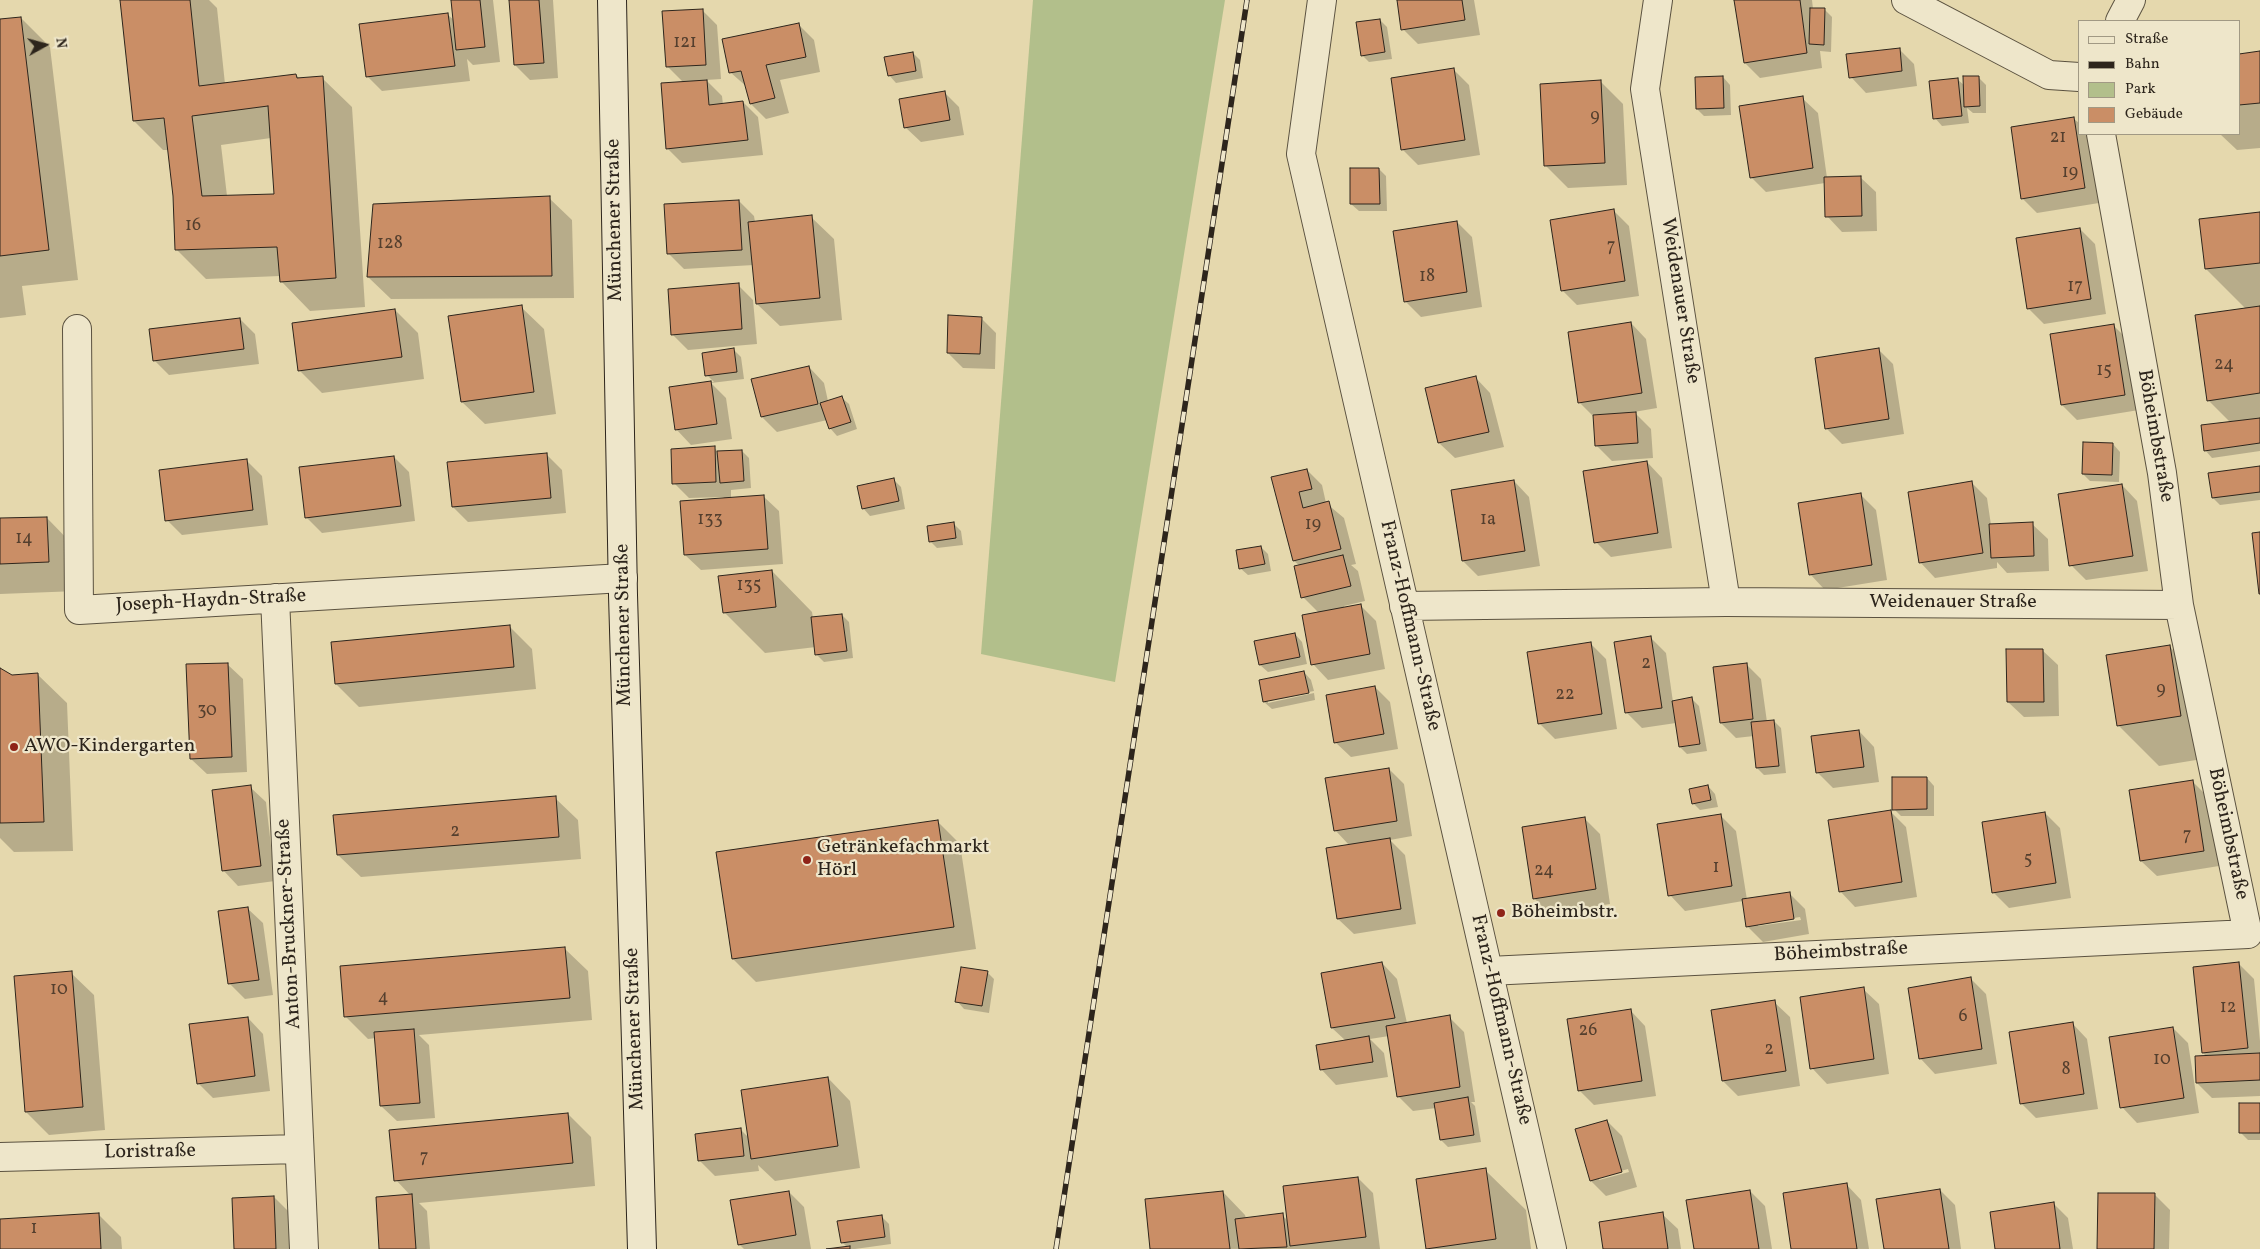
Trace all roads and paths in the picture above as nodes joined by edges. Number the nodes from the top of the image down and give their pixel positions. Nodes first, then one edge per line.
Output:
1 (612, 0) edge
2 (1322, 0) edge
3 (1658, 0) edge
4 (1906, 0) edge
5 (2131, 0) edge
6 (2121, 20) edge
7 (2078, 77) edge
8 (2101, 135) edge
9 (77, 329) dead end
10 (623, 578) junction
11 (275, 598) junction
12 (1726, 602) junction
13 (2179, 605) junction
14 (1404, 606) junction
15 (1489, 970) junction
16 (299, 1149) junction
17 (0, 1157) edge
18 (304, 1249) edge
19 (642, 1249) edge
20 (1552, 1249) edge

1 - 10 street, Münchener Straße
2 - 14 street, Franz-Hoffmann-Straße
3 - 12 street, Weidenauer Straße
4 - 7 street
5 - 6 street
8 - 13 street, Böheimbstraße
9 - 11 street, Joseph-Haydn-Straße
10 - 11 street, Joseph-Haydn-Straße
10 - 19 street, Münchener Straße
11 - 16 street, Anton-Bruckner-Straße
12 - 13 street, Weidenauer Straße
12 - 14 street, Weidenauer Straße
13 - 15 street, Böheimbstraße
14 - 15 street, Franz-Hoffmann-Straße
15 - 20 street, Franz-Hoffmann-Straße
16 - 17 street, Loristraße
16 - 18 street, Anton-Bruckner-Straße

